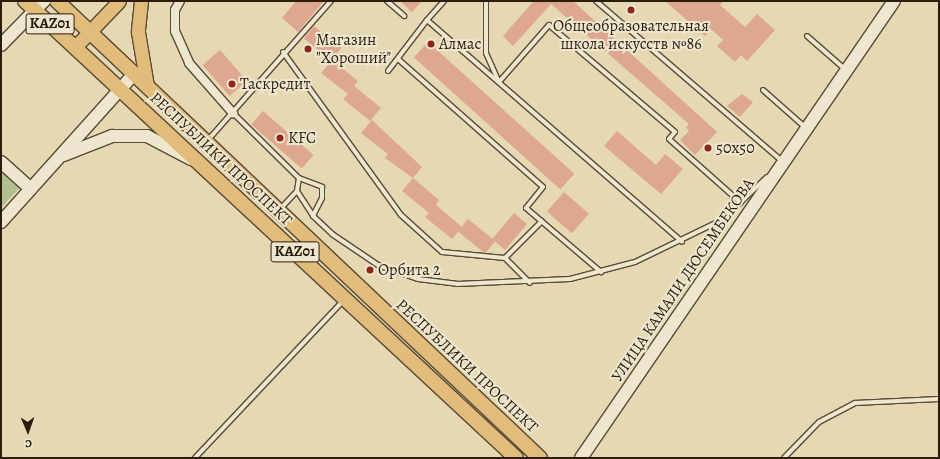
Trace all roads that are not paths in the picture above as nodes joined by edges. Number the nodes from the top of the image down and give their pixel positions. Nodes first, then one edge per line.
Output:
1 (57, 1) edge
2 (119, 1) edge
3 (141, 1) edge
4 (180, 1) edge
5 (331, 1) edge
6 (387, 1) edge
7 (444, 1) edge
8 (486, 1) edge
9 (596, 1) edge
10 (894, 1) edge
11 (35, 4) edge
12 (404, 16) dead end
13 (427, 20) junction
14 (90, 32) junction
15 (807, 36) dead end
16 (1, 45) edge
17 (76, 46) junction
18 (283, 52) junction
19 (398, 59) junction
20 (846, 70) junction
21 (388, 71) dead end
22 (134, 74) junction
23 (499, 82) junction
24 (147, 86) junction
25 (121, 89) junction
26 (763, 90) dead end
27 (233, 113) junction
28 (806, 128) junction
29 (206, 142) junction
30 (60, 157) junction
31 (1, 162) edge
32 (783, 162) junction
33 (201, 164) junction
34 (299, 178) junction
35 (31, 188) junction
36 (297, 191) junction
37 (741, 203) junction
38 (278, 211) junction
39 (313, 216) junction
40 (542, 221) junction
41 (1, 222) edge
42 (682, 242) junction
43 (505, 258) junction
44 (601, 272) junction
45 (530, 283) junction
46 (345, 298) junction
47 (939, 399) edge
48 (195, 458) edge
49 (516, 458) edge
50 (540, 458) edge
51 (581, 458) edge
52 (784, 458) edge

1 - 14 highway, РЕСПУБЛИКИ ПРОСПЕКТ / KАZ01
2 - 14 main road
3 - 24 main road
4 - 27 street
5 - 18 lane
6 - 12 lane
7 - 13 lane
8 - 23 lane
9 - 32 lane
10 - 20 main road, УЛИЦА КАМАЛИ ДЮСЕМБЕКОВА
11 - 16 main road
11 - 17 highway, РЕСПУБЛИКИ ПРОСПЕКТ / KАZ01
13 - 19 lane
13 - 23 lane
14 - 17 main road
14 - 22 highway, РЕСПУБЛИКИ ПРОСПЕКТ / KАZ01
15 - 20 lane
17 - 25 highway, РЕСПУБЛИКИ ПРОСПЕКТ / KАZ01
18 - 27 lane
18 - 43 lane
19 - 21 lane
19 - 40 lane
20 - 28 main road, УЛИЦА КАМАЛИ ДЮСЕМБЕКОВА
22 - 24 highway, РЕСПУБЛИКИ ПРОСПЕКТ / KАZ01
22 - 25 main road
23 - 37 lane
23 - 42 lane
24 - 29 highway, РЕСПУБЛИКИ ПРОСПЕКТ / KАZ01
25 - 30 main road
25 - 33 highway, РЕСПУБЛИКИ ПРОСПЕКТ / KАZ01
26 - 28 lane
27 - 29 lane
27 - 34 lane
28 - 32 main road, УЛИЦА КАМАЛИ ДЮСЕМБЕКОВА
29 - 38 highway, РЕСПУБЛИКИ ПРОСПЕКТ / KАZ01
30 - 33 main road
30 - 35 main road
31 - 35 main road
32 - 37 lane
32 - 51 main road, УЛИЦА КАМАЛИ ДЮСЕМБЕКОВА
33 - 46 highway, РЕСПУБЛИКИ ПРОСПЕКТ / KАZ01
34 - 36 lane
34 - 39 lane
35 - 41 main road
36 - 38 lane
36 - 39 lane
37 - 42 lane
38 - 50 highway, РЕСПУБЛИКИ ПРОСПЕКТ / KАZ01
39 - 45 lane
40 - 43 lane
40 - 44 lane
42 - 44 lane
43 - 45 lane
44 - 45 lane
46 - 48 lane
46 - 49 highway, РЕСПУБЛИКИ ПРОСПЕКТ / KАZ01
47 - 52 lane

